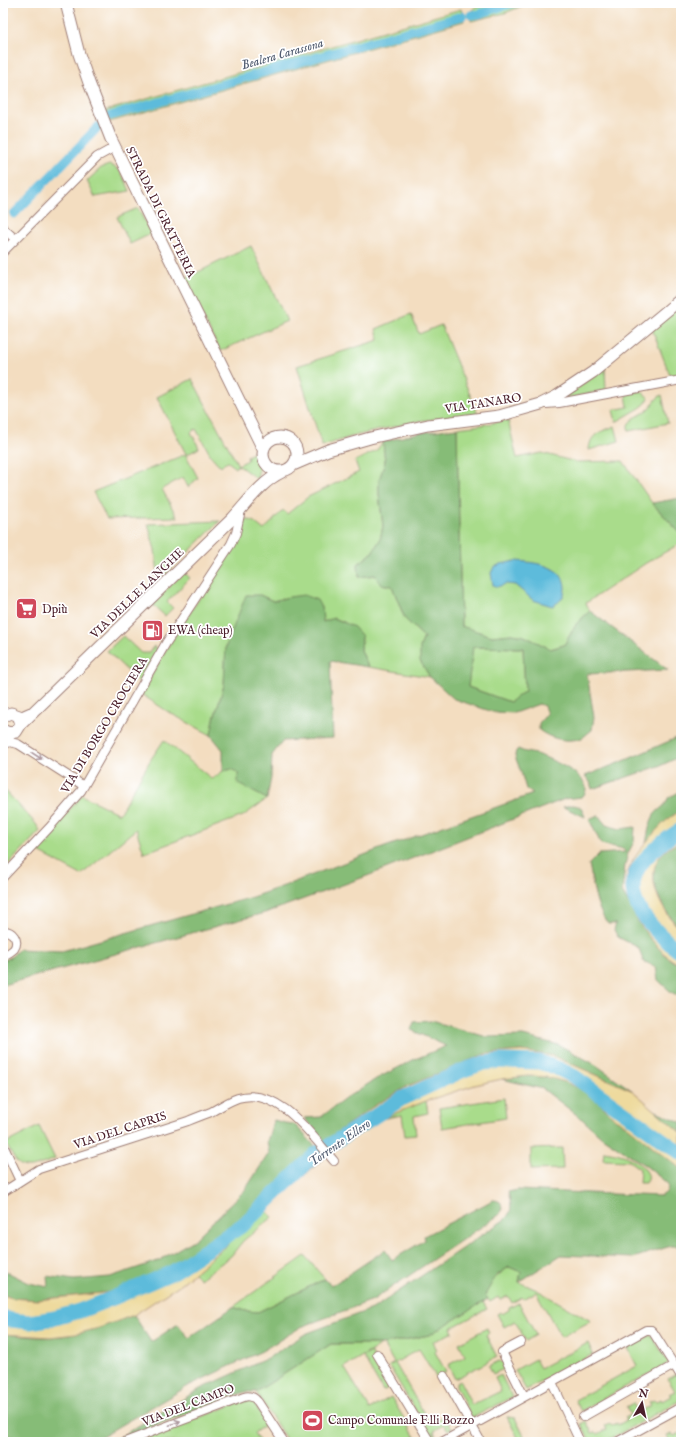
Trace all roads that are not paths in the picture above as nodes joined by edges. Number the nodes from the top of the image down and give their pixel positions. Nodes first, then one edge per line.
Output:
1 (66, 3) edge
2 (115, 147) junction
3 (3, 228) edge
4 (15, 240) junction
5 (3, 252) edge
6 (681, 299) edge
7 (681, 380) edge
8 (541, 404) junction
9 (252, 426) junction
10 (272, 439) junction
11 (295, 446) junction
12 (263, 449) junction
13 (328, 450) junction
14 (266, 464) junction
15 (293, 466) junction
16 (282, 472) junction
17 (256, 493) junction
18 (241, 510) junction
19 (3, 716) edge
20 (19, 720) junction
21 (6, 731) edge
22 (3, 744) edge
23 (84, 786) junction
24 (3, 877) edge
25 (3, 931) edge
26 (3, 956) edge
27 (3, 1145) edge
28 (334, 1161) dead end
29 (20, 1181) junction
30 (3, 1192) edge
31 (521, 1342) dead end
32 (377, 1354) dead end
33 (674, 1365) junction
34 (444, 1376) dead end
35 (681, 1376) edge
36 (552, 1382) junction
37 (524, 1396) junction
38 (681, 1406) edge
39 (583, 1417) dead end
40 (471, 1425) junction
41 (125, 1442) edge
42 (284, 1442) edge
43 (430, 1442) edge
44 (442, 1442) edge
45 (481, 1442) edge
46 (580, 1442) edge
47 (617, 1442) edge

1 - 2 main road, STRADA DI GRATTERIA
2 - 4 street
2 - 9 main road, STRADA DI GRATTERIA
3 - 4 street
4 - 5 street
6 - 8 main road, VIA TANARO
7 - 8 street
8 - 13 main road, VIA TANARO
9 - 10 main road, STRADA DI GRATTERIA
9 - 12 main road, STRADA DI GRATTERIA
10 - 11 main road
10 - 12 main road
11 - 13 main road, VIA TANARO
11 - 15 main road
12 - 14 main road, VIA DELLE LANGHE
13 - 15 main road, VIA TANARO
14 - 16 main road
14 - 17 main road, VIA DELLE LANGHE
15 - 16 main road, VIA DELLE LANGHE
16 - 17 main road, VIA DELLE LANGHE
17 - 18 main road, VIA DELLE LANGHE
18 - 20 main road, VIA DELLE LANGHE
18 - 23 street, VIA DI BORGO CROCIERA
19 - 20 main road
20 - 21 main road, VIA DELLE LANGHE
21 - 22 main road, VIA DELLE LANGHE
22 -> 23 street
23 - 24 street, VIA DI BORGO CROCIERA
25 - 26 street
27 - 29 street
28 - 29 street, VIA DEL CAPRIS
29 - 30 street, VIA DEL CAPRIS
31 - 37 street
32 - 43 street
33 - 35 street
33 - 36 street
33 - 39 street
34 - 40 street
36 - 37 street
36 - 46 street
37 - 40 street
38 - 47 street
40 - 44 street
40 - 45 street
41 -> 42 street, VIA DEL CAMPO

